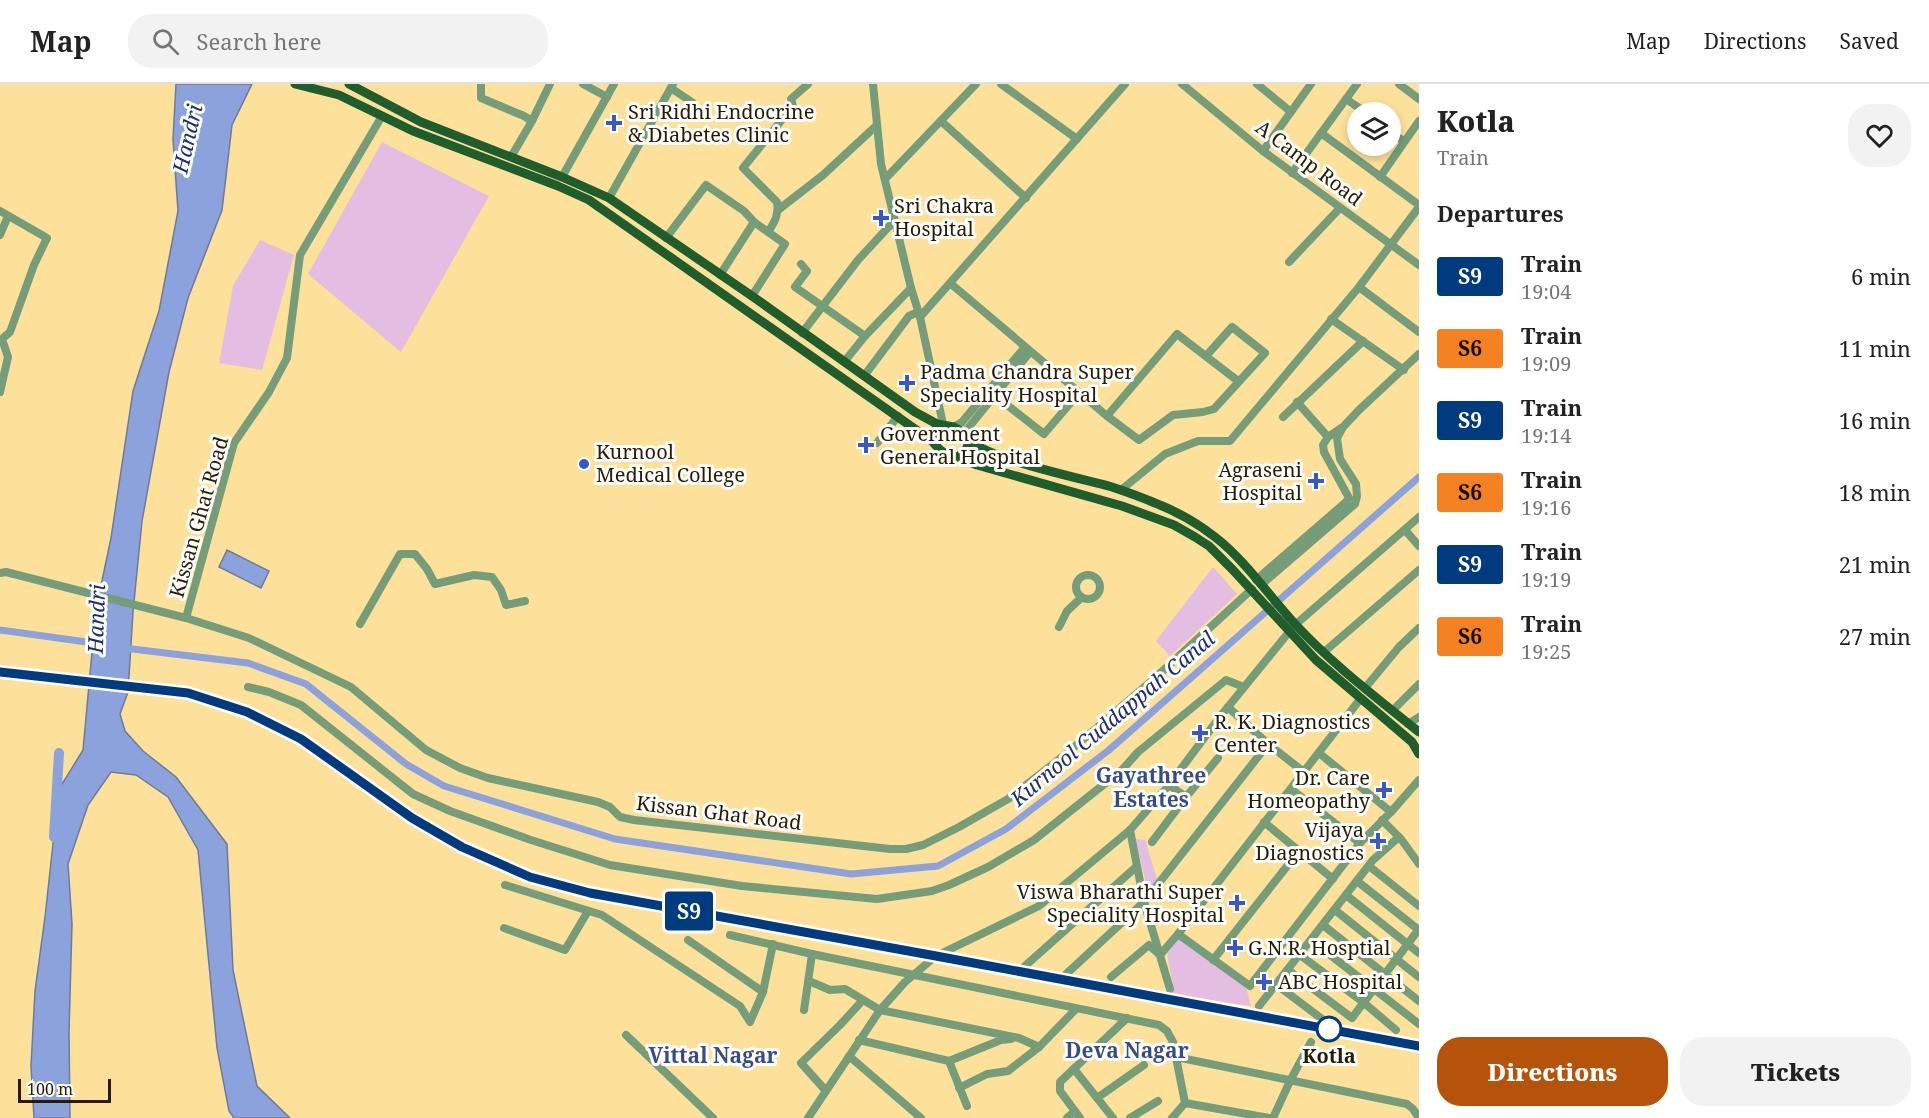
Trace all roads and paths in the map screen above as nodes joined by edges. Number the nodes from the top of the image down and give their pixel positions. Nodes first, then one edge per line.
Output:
1 (349, 84) edge
2 (481, 84) edge
3 (550, 84) edge
4 (584, 84) edge
5 (614, 84) edge
6 (808, 84) edge
7 (873, 84) edge
8 (976, 84) edge
9 (1001, 84) edge
10 (1125, 84) edge
11 (1182, 84) edge
12 (1257, 84) edge
13 (1311, 84) edge
14 (1357, 84) edge
15 (1399, 84) edge
16 (299, 85) edge
17 (672, 86) edge
18 (1192, 87) edge
19 (374, 96) junction
20 (607, 97) junction
21 (1346, 99) junction
22 (1419, 99) edge
23 (1350, 102) edge
24 (368, 108) junction
25 (1291, 112) junction
26 (382, 116) junction
27 (686, 117) dead end
28 (532, 121) junction
29 (941, 121) junction
30 (1419, 121) edge
31 (876, 126) junction
32 (1321, 133) junction
33 (1077, 138) junction
34 (1401, 139) edge
35 (1404, 141) junction
36 (1263, 151) junction
37 (512, 157) junction
38 (1292, 173) junction
39 (1380, 177) junction
40 (885, 179) junction
41 (560, 182) junction
42 (609, 198) junction
43 (1026, 198) junction
44 (1419, 206) edge
45 (1340, 208) junction
46 (778, 210) junction
47 (0, 211) edge
48 (8, 216) junction
49 (894, 220) junction
50 (754, 222) junction
51 (768, 232) junction
52 (0, 235) edge
53 (666, 238) junction
54 (1390, 246) junction
55 (1289, 262) dead end
56 (801, 264) dead end
57 (1419, 265) edge
58 (720, 275) junction
59 (950, 283) junction
60 (1359, 287) junction
61 (911, 288) junction
62 (752, 296) junction
63 (823, 306) junction
64 (919, 315) junction
65 (1331, 319) junction
66 (1419, 332) edge
67 (802, 333) junction
68 (865, 336) junction
69 (1363, 341) junction
70 (1027, 350) junction
71 (1419, 354) edge
72 (1206, 356) junction
73 (844, 362) junction
74 (1404, 370) junction
75 (864, 376) junction
76 (1238, 381) junction
77 (0, 392) edge
78 (991, 393) junction
79 (1079, 393) junction
80 (1298, 402) junction
81 (898, 416) junction
82 (1107, 416) junction
83 (1283, 417) dead end
84 (940, 424) junction
85 (954, 427) junction
86 (1343, 427) junction
87 (967, 437) junction
88 (1328, 438) junction
89 (932, 441) junction
90 (877, 443) dead end
91 (958, 457) junction
92 (1121, 490) junction
93 (1419, 518) edge
94 (1405, 530) junction
95 (1419, 546) edge
96 (1419, 570) edge
97 (3, 573) edge
98 (1258, 587) junction
99 (1082, 597) dead end
100 (525, 602) dead end
101 (186, 618) junction
102 (360, 624) dead end
103 (1059, 627) dead end
104 (1292, 628) junction
105 (1418, 632) edge
106 (1324, 652) junction
107 (1419, 684) edge
108 (248, 687) dead end
109 (1244, 687) junction
110 (1365, 688) junction
111 (1361, 698) junction
112 (1228, 707) junction
113 (1392, 711) junction
114 (1419, 717) edge
115 (1408, 724) junction
116 (1419, 732) edge
117 (1268, 744) junction
118 (1318, 753) junction
119 (1419, 754) edge
120 (1218, 758) dead end
121 (1304, 772) junction
122 (1419, 780) edge
123 (1169, 784) junction
124 (1291, 789) junction
125 (1186, 797) junction
126 (1391, 812) junction
127 (1382, 820) junction
128 (1264, 822) junction
129 (1130, 830) junction
130 (1399, 837) junction
131 (1152, 842) dead end
132 (1360, 843) junction
133 (1299, 851) junction
134 (1419, 864) edge
135 (1369, 866) junction
136 (1136, 867) junction
137 (1333, 879) junction
138 (1357, 881) junction
139 (505, 885) dead end
140 (1346, 895) junction
141 (1144, 902) junction
142 (1419, 906) edge
143 (588, 910) junction
144 (1335, 910) junction
145 (1323, 925) junction
146 (504, 928) dead end
147 (1419, 930) edge
148 (1178, 934) junction
149 (730, 935) dead end
150 (688, 940) dead end
151 (1311, 940) junction
152 (773, 944) junction
153 (1408, 944) junction
154 (1419, 953) edge
155 (812, 954) junction
156 (1160, 955) junction
157 (1300, 955) junction
158 (1396, 959) junction
159 (1213, 960) junction
160 (1026, 966) dead end
161 (1288, 970) junction
162 (1385, 973) junction
163 (914, 975) junction
164 (1063, 977) dead end
165 (1111, 977) dead end
166 (1419, 977) edge
167 (809, 981) junction
168 (1277, 985) junction
169 (1170, 989) dead end
170 (1374, 989) junction
171 (763, 992) junction
172 (862, 1001) junction
173 (1419, 1001) edge
174 (1363, 1002) junction
175 (1259, 1006) dead end
176 (1076, 1009) junction
177 (804, 1010) dead end
178 (879, 1010) junction
179 (1127, 1018) junction
180 (1326, 1022) dead end
181 (1419, 1024) edge
182 (1396, 1030) dead end
183 (626, 1035) dead end
184 (1019, 1038) junction
185 (859, 1040) junction
186 (1311, 1042) dead end
187 (1039, 1047) junction
188 (849, 1056) junction
189 (1176, 1057) junction
190 (949, 1061) junction
191 (1144, 1065) dead end
192 (1074, 1069) junction
193 (1291, 1079) junction
194 (959, 1088) junction
195 (826, 1091) junction
196 (1097, 1098) junction
197 (1158, 1101) dead end
198 (1185, 1103) junction
199 (968, 1106) dead end
200 (1078, 1114) edge
201 (713, 1118) edge
202 (808, 1118) edge
203 (921, 1118) edge
204 (1067, 1118) edge
205 (1113, 1118) edge
206 (1130, 1118) edge
207 (1172, 1118) edge
208 (1269, 1118) edge
209 (1273, 1118) edge
210 (1419, 1118) edge

1 - 19 main road
2 - 28 street
3 - 28 street
4 - 20 street
5 - 20 street
6 - 46 street
7 - 31 street
8 - 29 street
9 - 33 street
10 - 33 street
11 - 18 street, A Camp Road
12 - 25 street
13 - 25 street
14 - 21 street
15 - 22 street
16 - 24 main road
17 - 27 street
17 - 42 street
18 - 36 street, A Camp Road
19 - 24 main road
19 - 37 main road
20 - 41 street
21 - 23 street
21 - 32 street
24 - 26 main road
25 - 36 street
26 - 41 main road
26 - 101 street, Kissan Ghat Road
28 - 37 street
29 - 40 street
29 - 43 street
30 - 35 street
31 - 40 street
31 - 46 street
32 - 38 street
32 - 39 street
33 - 43 street
34 - 35 street
35 - 39 street
36 - 38 street, A Camp Road
37 - 41 main road
38 - 45 street, A Camp Road
39 - 44 street
40 - 49 street
41 - 42 main road
41 - 81 main road
42 - 53 main road
43 - 59 street
44 - 54 street
45 - 54 street, A Camp Road
45 - 55 street
46 - 51 street
47 - 48 street
48 - 52 street
48 - 77 street
49 - 61 street
49 - 63 street
50 - 51 street
50 - 53 street
50 - 58 street
51 - 62 street
53 - 58 main road
54 - 57 street, A Camp Road
54 - 60 street
56 - 63 street
58 - 62 main road
59 - 64 street
59 - 70 street
60 - 65 street
60 - 66 street
61 - 64 street
61 - 68 street
62 - 67 main road
63 - 67 street
63 - 68 street
64 - 75 street
64 - 84 street
65 - 69 street
65 - 92 street
67 - 73 main road
68 - 73 street
69 - 74 street
69 - 80 street
70 - 78 street
70 - 79 street
71 - 74 street
72 - 76 street
72 - 76 street
72 - 82 street
73 - 75 main road
74 - 86 street
75 - 84 main road
76 - 82 street
78 - 79 street
78 - 85 street
78 - 87 street
79 - 82 street
80 - 83 street
80 - 88 street
81 - 89 main road
81 - 90 street
84 - 85 main road
84 - 89 main road
85 - 87 main road
86 - 88 street
86 - 98 street
87 - 91 main road
87 - 92 main road
88 - 98 street
89 - 91 main road
91 - 98 main road
92 - 98 main road
93 - 94 street
94 - 95 street
94 - 104 street
96 - 106 street
97 - 101 street
98 - 101 street, Kissan Ghat Road
98 - 104 main road
99 - 103 street
100 - 102 street
104 - 106 main road
104 - 109 street
104 - 111 main road
105 - 110 street
106 - 110 main road
107 - 113 street
108 - 109 street
109 - 112 street
110 - 113 main road
111 - 118 street
111 - 119 main road
112 - 117 street
112 - 123 street
113 - 115 main road
114 - 115 street
115 - 116 main road
117 - 121 street
117 - 141 street
118 - 121 street
118 - 126 street
120 - 125 street
121 - 124 street
122 - 126 street
123 - 125 street
123 - 129 street
124 - 128 street
124 - 132 street
125 - 131 street
126 - 127 street
127 - 130 street
127 - 132 street
128 - 133 street
128 - 148 street
129 - 136 street
129 - 163 street
130 - 134 street
130 - 135 street
132 - 137 street
133 - 137 street
133 - 159 street
135 - 138 street
135 - 142 street
136 - 141 street
136 - 160 street
137 - 159 street
138 - 140 street
138 - 147 street
139 - 143 street
140 - 144 street
140 - 153 street
141 - 156 street
141 - 164 street
143 - 146 street
143 - 171 street
144 - 145 street
144 - 158 street
145 - 151 street
145 - 162 street
147 - 153 street
148 - 156 street
148 - 159 street
149 - 152 street
150 - 171 street
151 - 157 street
151 - 170 street
152 - 155 street
152 - 171 street
153 - 154 street
153 - 158 street
155 - 163 street
155 - 167 street
156 - 165 street
156 - 169 street
157 - 161 street
157 - 174 street
158 - 162 street
158 - 166 street
161 - 168 street
161 - 174 street
162 - 170 street
162 - 173 street
163 - 176 street
163 - 178 street
167 - 172 street
167 - 177 street
168 - 175 street
168 - 180 street
170 - 174 street
170 - 181 street
172 - 178 street
172 - 195 street
174 - 182 street
176 - 179 street
176 - 187 street
178 - 184 street
178 - 185 street
179 - 189 street
179 - 192 street
183 - 201 street
184 - 187 street
184 - 190 street
185 - 188 street
185 - 190 street
186 - 193 street
187 - 194 street
188 - 195 street
188 - 203 street
189 - 193 street
189 - 198 street
190 - 194 street
191 - 196 street
192 - 196 street
192 - 200 street
193 - 209 street
193 - 210 street
194 - 199 street
195 - 202 street
196 - 205 street
197 - 206 street
198 - 207 street
198 - 208 street
200 - 204 street

